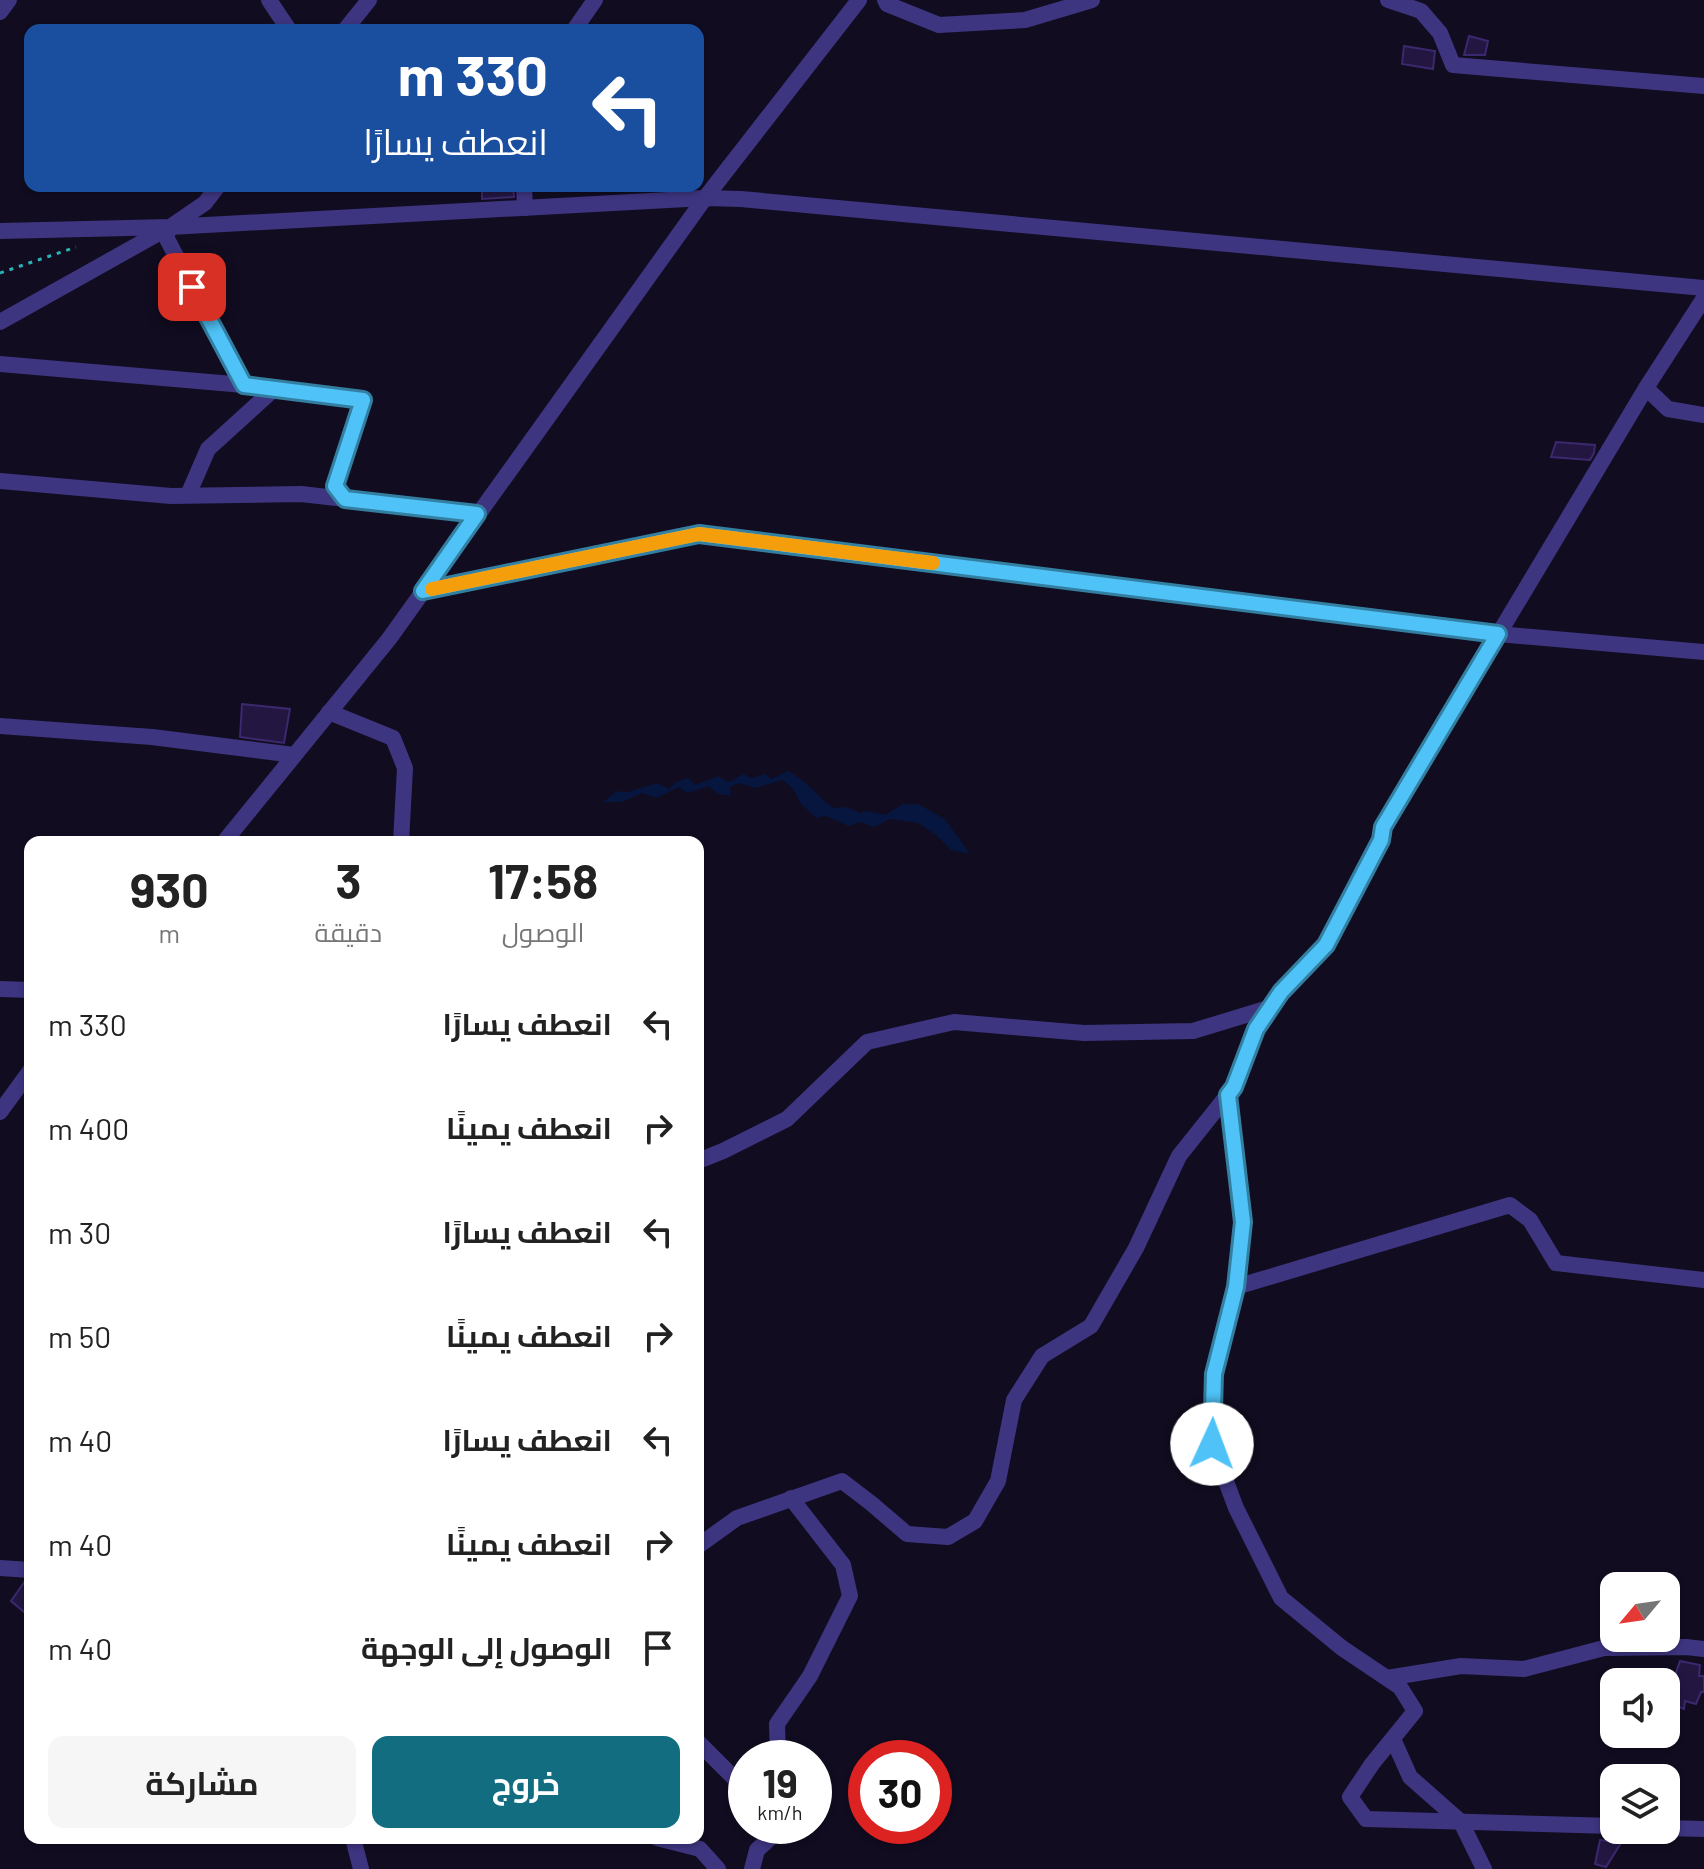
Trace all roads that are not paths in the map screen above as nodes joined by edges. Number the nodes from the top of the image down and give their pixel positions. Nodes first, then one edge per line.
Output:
1 (9, 0) edge
2 (269, 0) edge
3 (369, 0) edge
4 (595, 0) edge
5 (859, 0) edge
6 (885, 0) edge
7 (1092, 0) edge
8 (1388, 0) edge
9 (0, 12) edge
10 (285, 24) edge
11 (350, 24) edge
12 (578, 24) edge
13 (1704, 86) edge
14 (213, 192) edge
15 (524, 192) edge
16 (705, 198) junction
17 (525, 208) junction
18 (170, 227) junction
19 (0, 231) edge
20 (1704, 288) edge
21 (1704, 298) edge
22 (0, 322) edge
23 (0, 364) edge
24 (244, 385) junction
25 (1646, 388) junction
26 (274, 389) junction
27 (1704, 415) edge
28 (0, 481) edge
29 (188, 495) junction
30 (345, 499) junction
31 (477, 514) junction
32 (423, 591) junction
33 (1498, 634) junction
34 (1704, 652) edge
35 (329, 712) junction
36 (0, 726) edge
37 (294, 755) junction
38 (229, 836) edge
39 (401, 836) edge
40 (0, 989) edge
41 (24, 990) edge
42 (1272, 1007) junction
43 (24, 1079) edge
44 (1228, 1095) junction
45 (0, 1112) edge
46 (704, 1159) edge
47 (1704, 1280) edge
48 (1236, 1287) junction
49 (791, 1498) junction
50 (704, 1542) edge
51 (0, 1568) edge
52 (24, 1570) edge
53 (1704, 1649) edge
54 (1387, 1678) junction
55 (1393, 1739) junction
56 (777, 1740) edge
57 (704, 1748) edge
58 (728, 1772) edge
59 (1461, 1822) junction
60 (1600, 1826) edge
61 (1680, 1828) edge
62 (1704, 1829) edge
63 (355, 1844) edge
64 (680, 1844) edge
65 (763, 1844) edge
66 (361, 1869) edge
67 (718, 1869) edge
68 (752, 1869) edge
69 (1484, 1869) edge

1 - 9 street
2 - 10 street
3 - 11 street
4 - 12 street
5 - 16 street
6 - 7 street
8 - 13 street
14 - 18 street
15 - 17 street
16 - 17 street
16 - 20 street
16 - 31 street
17 - 18 street
18 - 19 street
18 - 22 street
18 - 24 street
21 - 25 street
23 - 24 street
24 - 26 street
25 - 27 street
25 - 33 street
26 - 29 street
26 - 30 street
28 - 29 street
29 - 30 street
30 - 31 street
31 - 32 street
32 - 33 street
32 - 35 street
33 - 34 street
33 - 42 street
35 - 37 street
35 - 39 street
36 - 37 street
37 - 38 street
40 - 41 street
42 - 44 street
42 - 46 street
43 - 45 street
44 - 48 street
44 - 49 street
47 - 48 street
48 - 54 street
49 - 50 street
49 - 56 street
51 - 52 street
53 - 54 street
54 - 55 street
55 - 59 street
55 - 59 street
57 - 58 street
59 - 60 street
59 - 69 street
61 - 62 street
63 - 66 street
64 - 67 street
65 - 68 street

